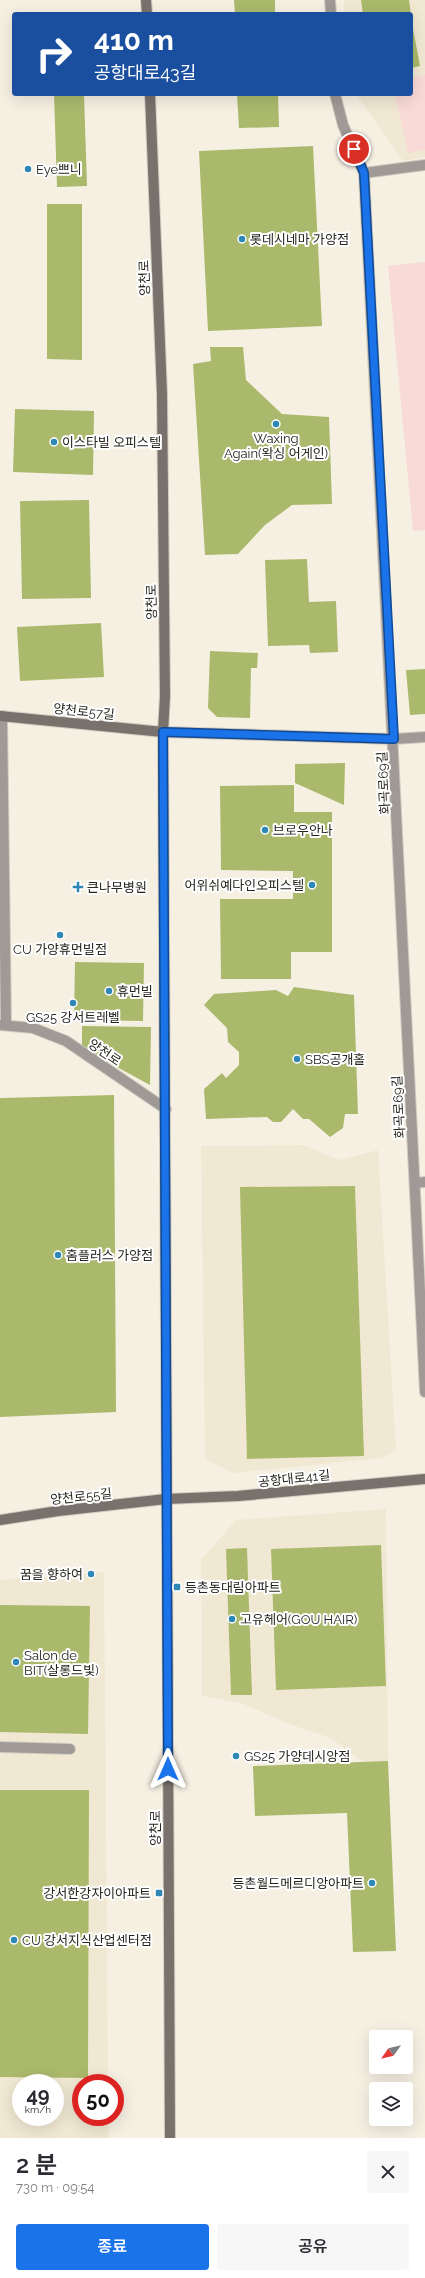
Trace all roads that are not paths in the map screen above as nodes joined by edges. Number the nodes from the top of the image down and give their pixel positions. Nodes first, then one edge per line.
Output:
1 (146, 0) edge
2 (330, 0) edge
3 (147, 12) edge
4 (331, 12) edge
5 (150, 96) edge
6 (336, 96) edge
7 (425, 165) edge
8 (364, 173) junction
9 (1, 716) edge
10 (163, 732) junction
11 (425, 737) edge
12 (394, 739) junction
13 (3, 1025) edge
14 (166, 1109) junction
15 (420, 1183) edge
16 (425, 1392) edge
17 (425, 1479) edge
18 (166, 1499) junction
19 (0, 1520) edge
20 (0, 1747) edge
21 (70, 1749) dead end
22 (170, 2138) edge

1 - 3 main road
2 - 4 street
5 - 10 main road, 양천로
6 - 8 street, 화곡로69길
7 - 8 street
8 - 12 street, 화곡로69길
9 - 10 main road, 양천로57길
9 - 13 street, 양천로57길
10 - 12 street
10 - 14 main road, 양천로
11 - 12 street
12 - 15 street, 화곡로69길
13 - 14 street, 양천로
14 - 18 main road, 양천로
15 - 16 street, 화곡로69길
17 - 18 main road, 공항대로41길
18 - 19 main road, 양천로55길
18 - 22 main road, 양천로
20 - 21 street

